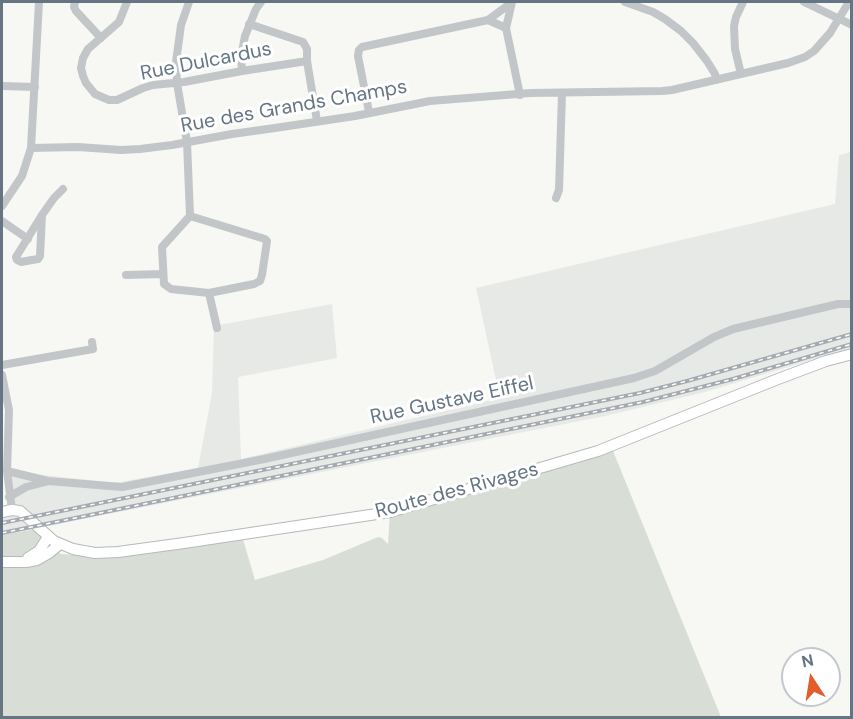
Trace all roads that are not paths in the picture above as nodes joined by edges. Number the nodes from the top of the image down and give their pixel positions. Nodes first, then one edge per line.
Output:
1 (39, 2) edge
2 (75, 2) edge
3 (127, 2) edge
4 (189, 2) edge
5 (261, 2) edge
6 (511, 2) edge
7 (624, 2) edge
8 (743, 2) edge
9 (804, 2) edge
10 (849, 2) edge
11 (839, 19) junction
12 (488, 20) junction
13 (249, 24) junction
14 (852, 25) edge
15 (506, 28) junction
16 (101, 38) junction
17 (307, 61) junction
18 (242, 71) junction
19 (741, 74) junction
20 (716, 80) junction
21 (177, 83) junction
22 (2, 86) edge
23 (35, 87) junction
24 (562, 93) junction
25 (520, 95) junction
26 (369, 112) junction
27 (317, 121) junction
28 (187, 142) junction
29 (31, 148) junction
30 (63, 189) dead end
31 (556, 198) dead end
32 (2, 206) edge
33 (190, 216) junction
34 (2, 221) edge
35 (39, 229) junction
36 (28, 239) junction
37 (163, 274) junction
38 (126, 275) dead end
39 (209, 292) junction
40 (852, 304) edge
41 (217, 328) dead end
42 (92, 342) dead end
43 (852, 354) edge
44 (2, 365) edge
45 (2, 375) edge
46 (7, 471) junction
47 (48, 481) junction
48 (9, 497) junction
49 (7, 511) edge
50 (48, 537) junction
51 (60, 544) junction
52 (2, 561) edge
53 (18, 562) junction

1 - 23 street
2 - 16 street
3 - 16 street, Rue Dulcardus
4 - 21 street
5 - 13 street
6 - 12 street
6 - 15 street
7 - 20 street
8 - 19 street
9 - 11 street
10 - 11 street, Rue des Grands Champs
11 - 14 street
11 - 19 street, Rue des Grands Champs
12 - 15 street
12 - 26 street
13 - 17 street
13 - 18 street
15 - 25 street
16 - 21 street, Rue Dulcardus
17 - 18 street, Rue Dulcardus
17 - 27 street
18 - 21 street, Rue Dulcardus
19 - 20 street, Rue des Grands Champs
20 - 24 street, Rue des Grands Champs
21 - 28 street
22 - 23 street
23 - 29 street
24 - 25 street, Rue des Grands Champs
24 - 31 street
25 - 26 street, Rue des Grands Champs
26 - 27 street, Rue des Grands Champs
27 - 28 street, Rue des Grands Champs
28 - 29 street, Rue des Grands Champs
28 - 33 street
29 - 32 street
30 - 35 street
33 - 37 street
33 - 39 street
34 - 36 street
35 - 36 street
35 - 36 street
37 - 38 street
37 - 39 street
39 - 41 street
40 - 47 street, Rue Gustave Eiffel
42 - 44 street
43 - 51 main road, Route des Rivages
45 - 46 street
46 - 47 street, Rue Gustave Eiffel
46 - 48 street
47 - 48 street, Rue Gustave Eiffel
48 - 49 street
49 - 50 main road, Route des Rivages
50 - 51 main road, Route des Rivages
50 - 53 main road
51 - 53 main road
52 - 53 main road

